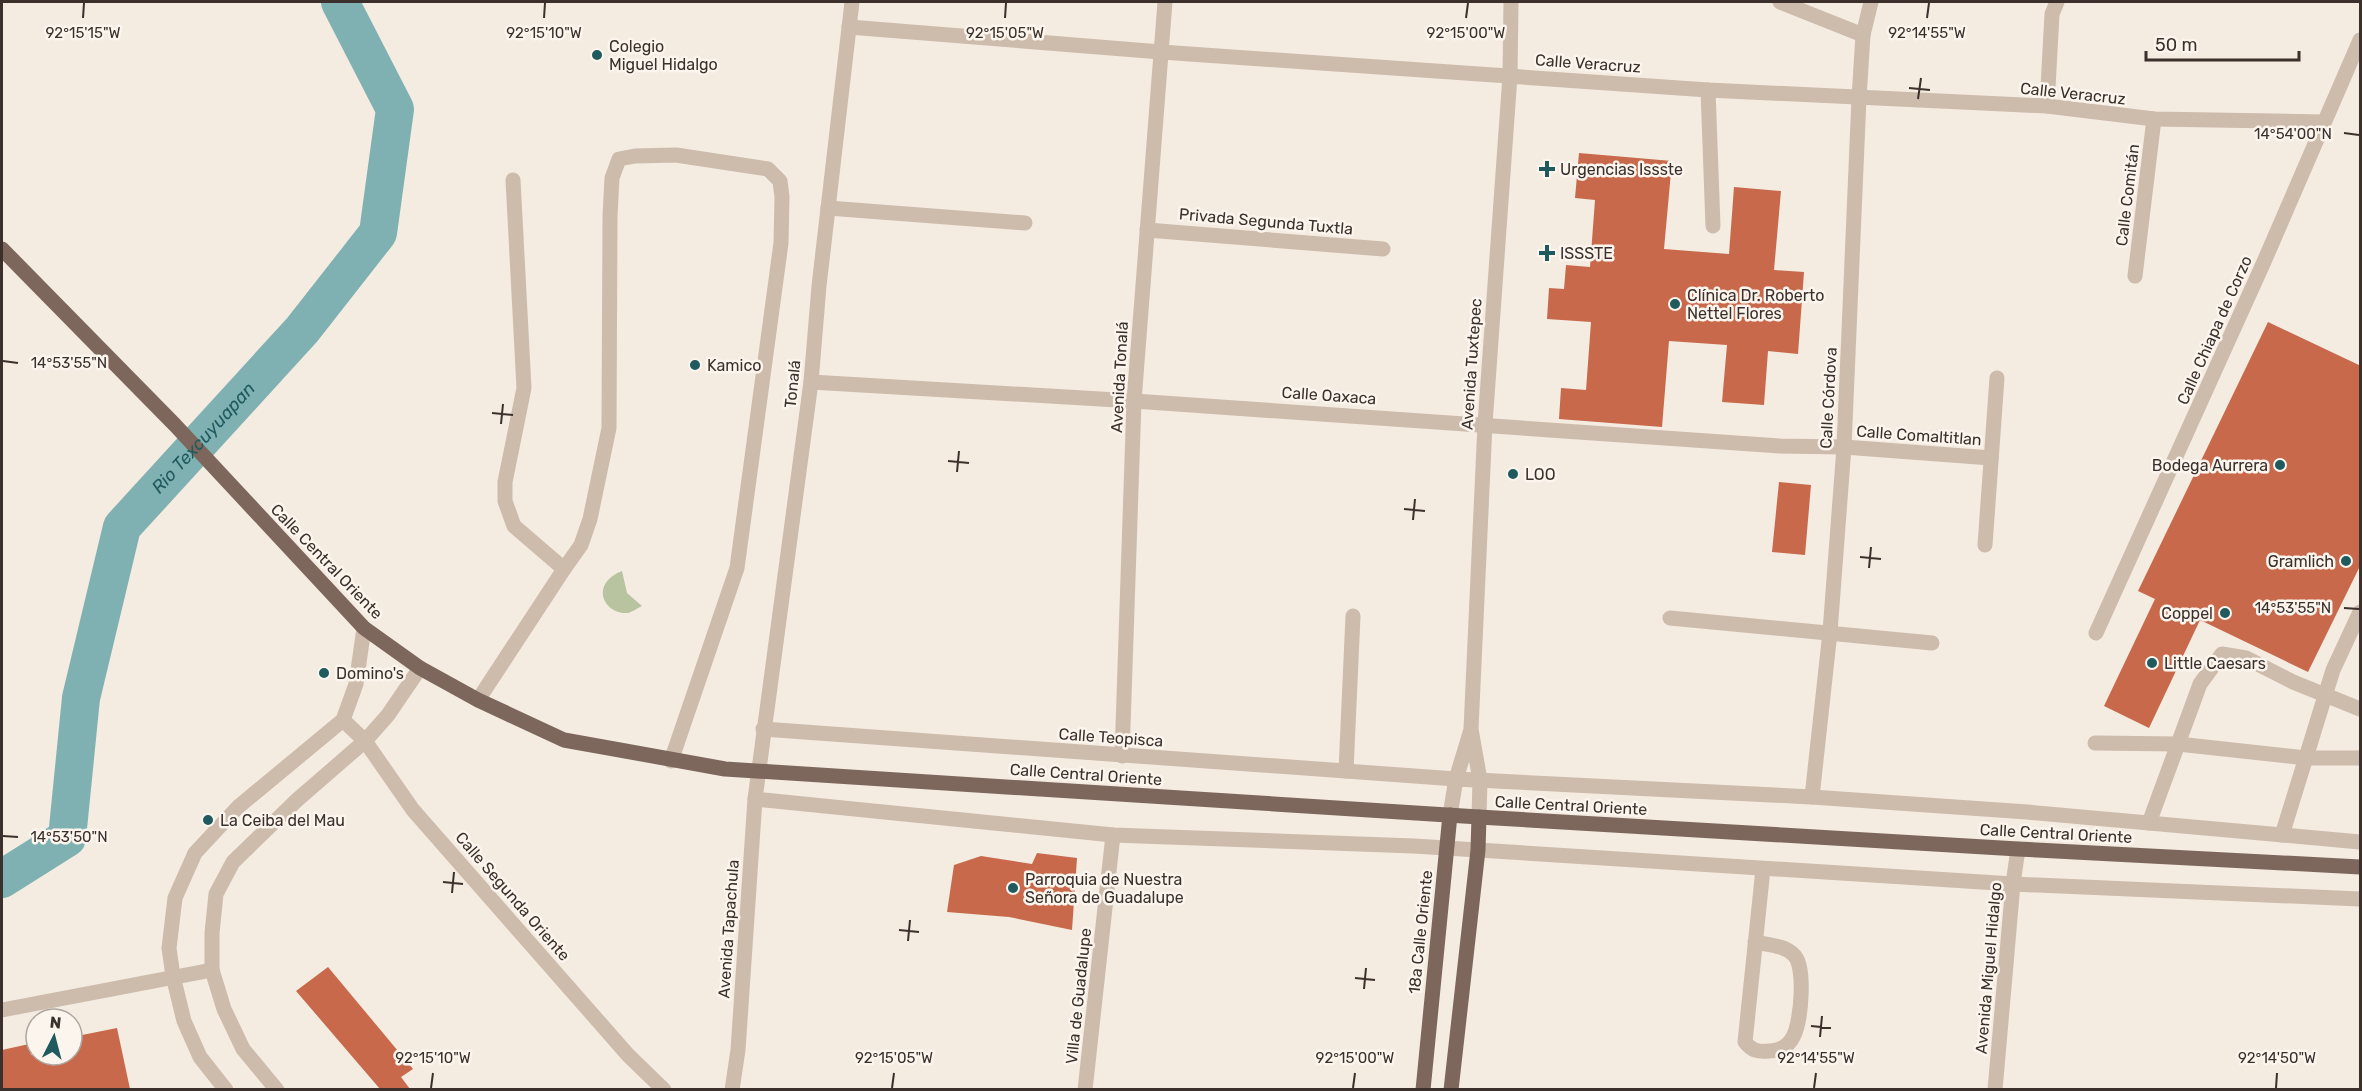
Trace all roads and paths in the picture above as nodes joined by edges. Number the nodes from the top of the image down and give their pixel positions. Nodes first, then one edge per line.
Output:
1 (852, 2) edge
2 (1165, 2) edge
3 (1511, 2) edge
4 (1780, 2) edge
5 (1871, 2) edge
6 (2057, 2) edge
7 (849, 27) junction
8 (1863, 35) junction
9 (2361, 40) edge
10 (1161, 52) junction
11 (1510, 76) junction
12 (1708, 90) junction
13 (1859, 99) junction
14 (2047, 106) junction
15 (2154, 119) junction
16 (2324, 123) junction
17 (513, 180) dead end
18 (828, 208) junction
19 (1025, 223) dead end
20 (1713, 226) dead end
21 (1147, 230) junction
22 (2, 249) edge
23 (1383, 249) dead end
24 (2135, 276) dead end
25 (1997, 378) dead end
26 (811, 382) junction
27 (1134, 400) junction
28 (1485, 424) junction
29 (1844, 447) junction
30 (1991, 458) junction
31 (1985, 545) dead end
32 (564, 569) junction
33 (2361, 612) edge
34 (1353, 616) dead end
35 (1670, 618) dead end
36 (364, 628) junction
37 (1830, 632) junction
38 (2096, 633) dead end
39 (1932, 643) dead end
40 (420, 668) junction
41 (2325, 696) junction
42 (478, 700) junction
43 (2361, 709) edge
44 (343, 720) junction
45 (763, 729) junction
46 (1471, 729) junction
47 (365, 741) junction
48 (2096, 743) dead end
49 (2178, 744) junction
50 (1122, 756) junction
51 (2306, 758) junction
52 (2361, 758) edge
53 (671, 761) junction
54 (759, 770) junction
55 (1346, 771) junction
56 (1456, 779) junction
57 (1480, 780) junction
58 (1812, 797) junction
59 (755, 799) junction
60 (1450, 815) junction
61 (1479, 817) junction
62 (2149, 823) junction
63 (1113, 835) junction
64 (2282, 835) junction
65 (2361, 842) edge
66 (1447, 848) junction
67 (2018, 849) junction
68 (1478, 850) junction
69 (2361, 867) edge
70 (1763, 869) junction
71 (2013, 884) junction
72 (2361, 900) edge
73 (1755, 942) junction
74 (212, 969) junction
75 (173, 976) junction
76 (2, 1010) edge
77 (226, 1089) edge
78 (277, 1089) edge
79 (664, 1089) edge
80 (732, 1089) edge
81 (1085, 1089) edge
82 (1423, 1089) edge
83 (1451, 1089) edge
84 (1995, 1089) edge

1 - 7 street, Tonalá
2 - 10 street, Avenida Tonalá
3 - 11 street, Avenida Tuxtepec
4 - 8 street
5 - 8 street, Calle Córdova
6 - 14 street
7 - 10 street, Calle Veracruz
7 - 18 street, Tonalá
8 - 13 street, Calle Córdova
9 - 16 street, Calle Chiapa de Corzo
10 - 11 street, Calle Veracruz
10 - 21 street, Avenida Tonalá
11 - 12 street, Calle Veracruz
11 - 28 street, Avenida Tuxtepec
12 - 13 street, Calle Veracruz
12 - 20 street
13 - 14 street, Calle Veracruz
13 - 29 street, Calle Córdova
14 - 15 street, Calle Veracruz
15 - 16 street, Calle Veracruz
15 - 24 street, Calle Comitán
16 - 38 street, Calle Chiapa de Corzo
17 - 32 street
18 - 19 street
18 - 26 street, Tonalá
21 - 23 street, Privada Segunda Tuxtla
21 - 27 street, Avenida Tonalá
22 - 36 main road, Calle Central Oriente
25 - 30 street
26 - 27 street, Calle Oaxaca
26 - 45 street, Tonalá
27 - 28 street, Calle Oaxaca
27 - 50 street, Avenida Tonalá
28 - 29 street, Calle Oaxaca
28 - 46 street, Avenida Tuxtepec
29 - 30 street, Calle Comaltitlan
29 - 37 street, Calle Córdova
30 - 31 street
32 - 42 street
32 - 53 street
33 - 41 street
34 - 55 street
35 - 37 street
36 - 40 main road, Calle Central Oriente
36 - 44 street
37 - 39 street
37 - 58 street, Calle Córdova
40 - 42 main road, Calle Central Oriente
40 - 47 street
41 - 43 street
41 - 49 street
41 - 51 street
42 - 53 main road, Calle Central Oriente
44 - 47 street, Calle Segunda Oriente
44 - 75 street
45 - 50 street, Calle Teopisca
45 - 54 street, Tonalá
46 - 56 street, Avenida Tuxtepec
46 - 57 street, Avenida Tuxtepec
47 - 74 street
47 - 79 street, Calle Segunda Oriente
48 - 49 street
49 - 51 street
49 - 62 street
50 - 55 street, Calle Teopisca
51 - 52 street
51 - 64 street
53 - 54 main road, Calle Central Oriente
54 - 59 street, Avenida Tapachula
54 - 60 main road, Calle Central Oriente
55 - 56 street, Calle Teopisca
56 - 57 street, Calle Teopisca
56 - 60 street, 18a Calle Oriente
57 - 58 street, Calle Teopisca
57 - 61 street
58 - 62 street, Calle Teopisca
59 - 63 street
59 - 80 street, Avenida Tapachula
60 - 61 main road, Calle Central Oriente
60 - 66 main road, 18a Calle Oriente
61 - 67 main road, Calle Central Oriente
61 - 68 main road
62 - 64 street, Calle Teopisca
63 - 66 street
63 - 81 street, Villa de Guadalupe
64 - 65 street, Calle Teopisca
66 - 68 street
66 - 82 main road, 18a Calle Oriente
67 - 69 main road, Calle Central Oriente
67 - 71 street, Avenida Miguel Hidalgo
68 - 70 street
68 - 83 main road
70 - 71 street
70 - 73 street
71 - 72 street
71 - 84 street, Avenida Miguel Hidalgo
73 - 73 street
74 - 75 street
74 - 78 street
75 - 76 street
75 - 77 street

